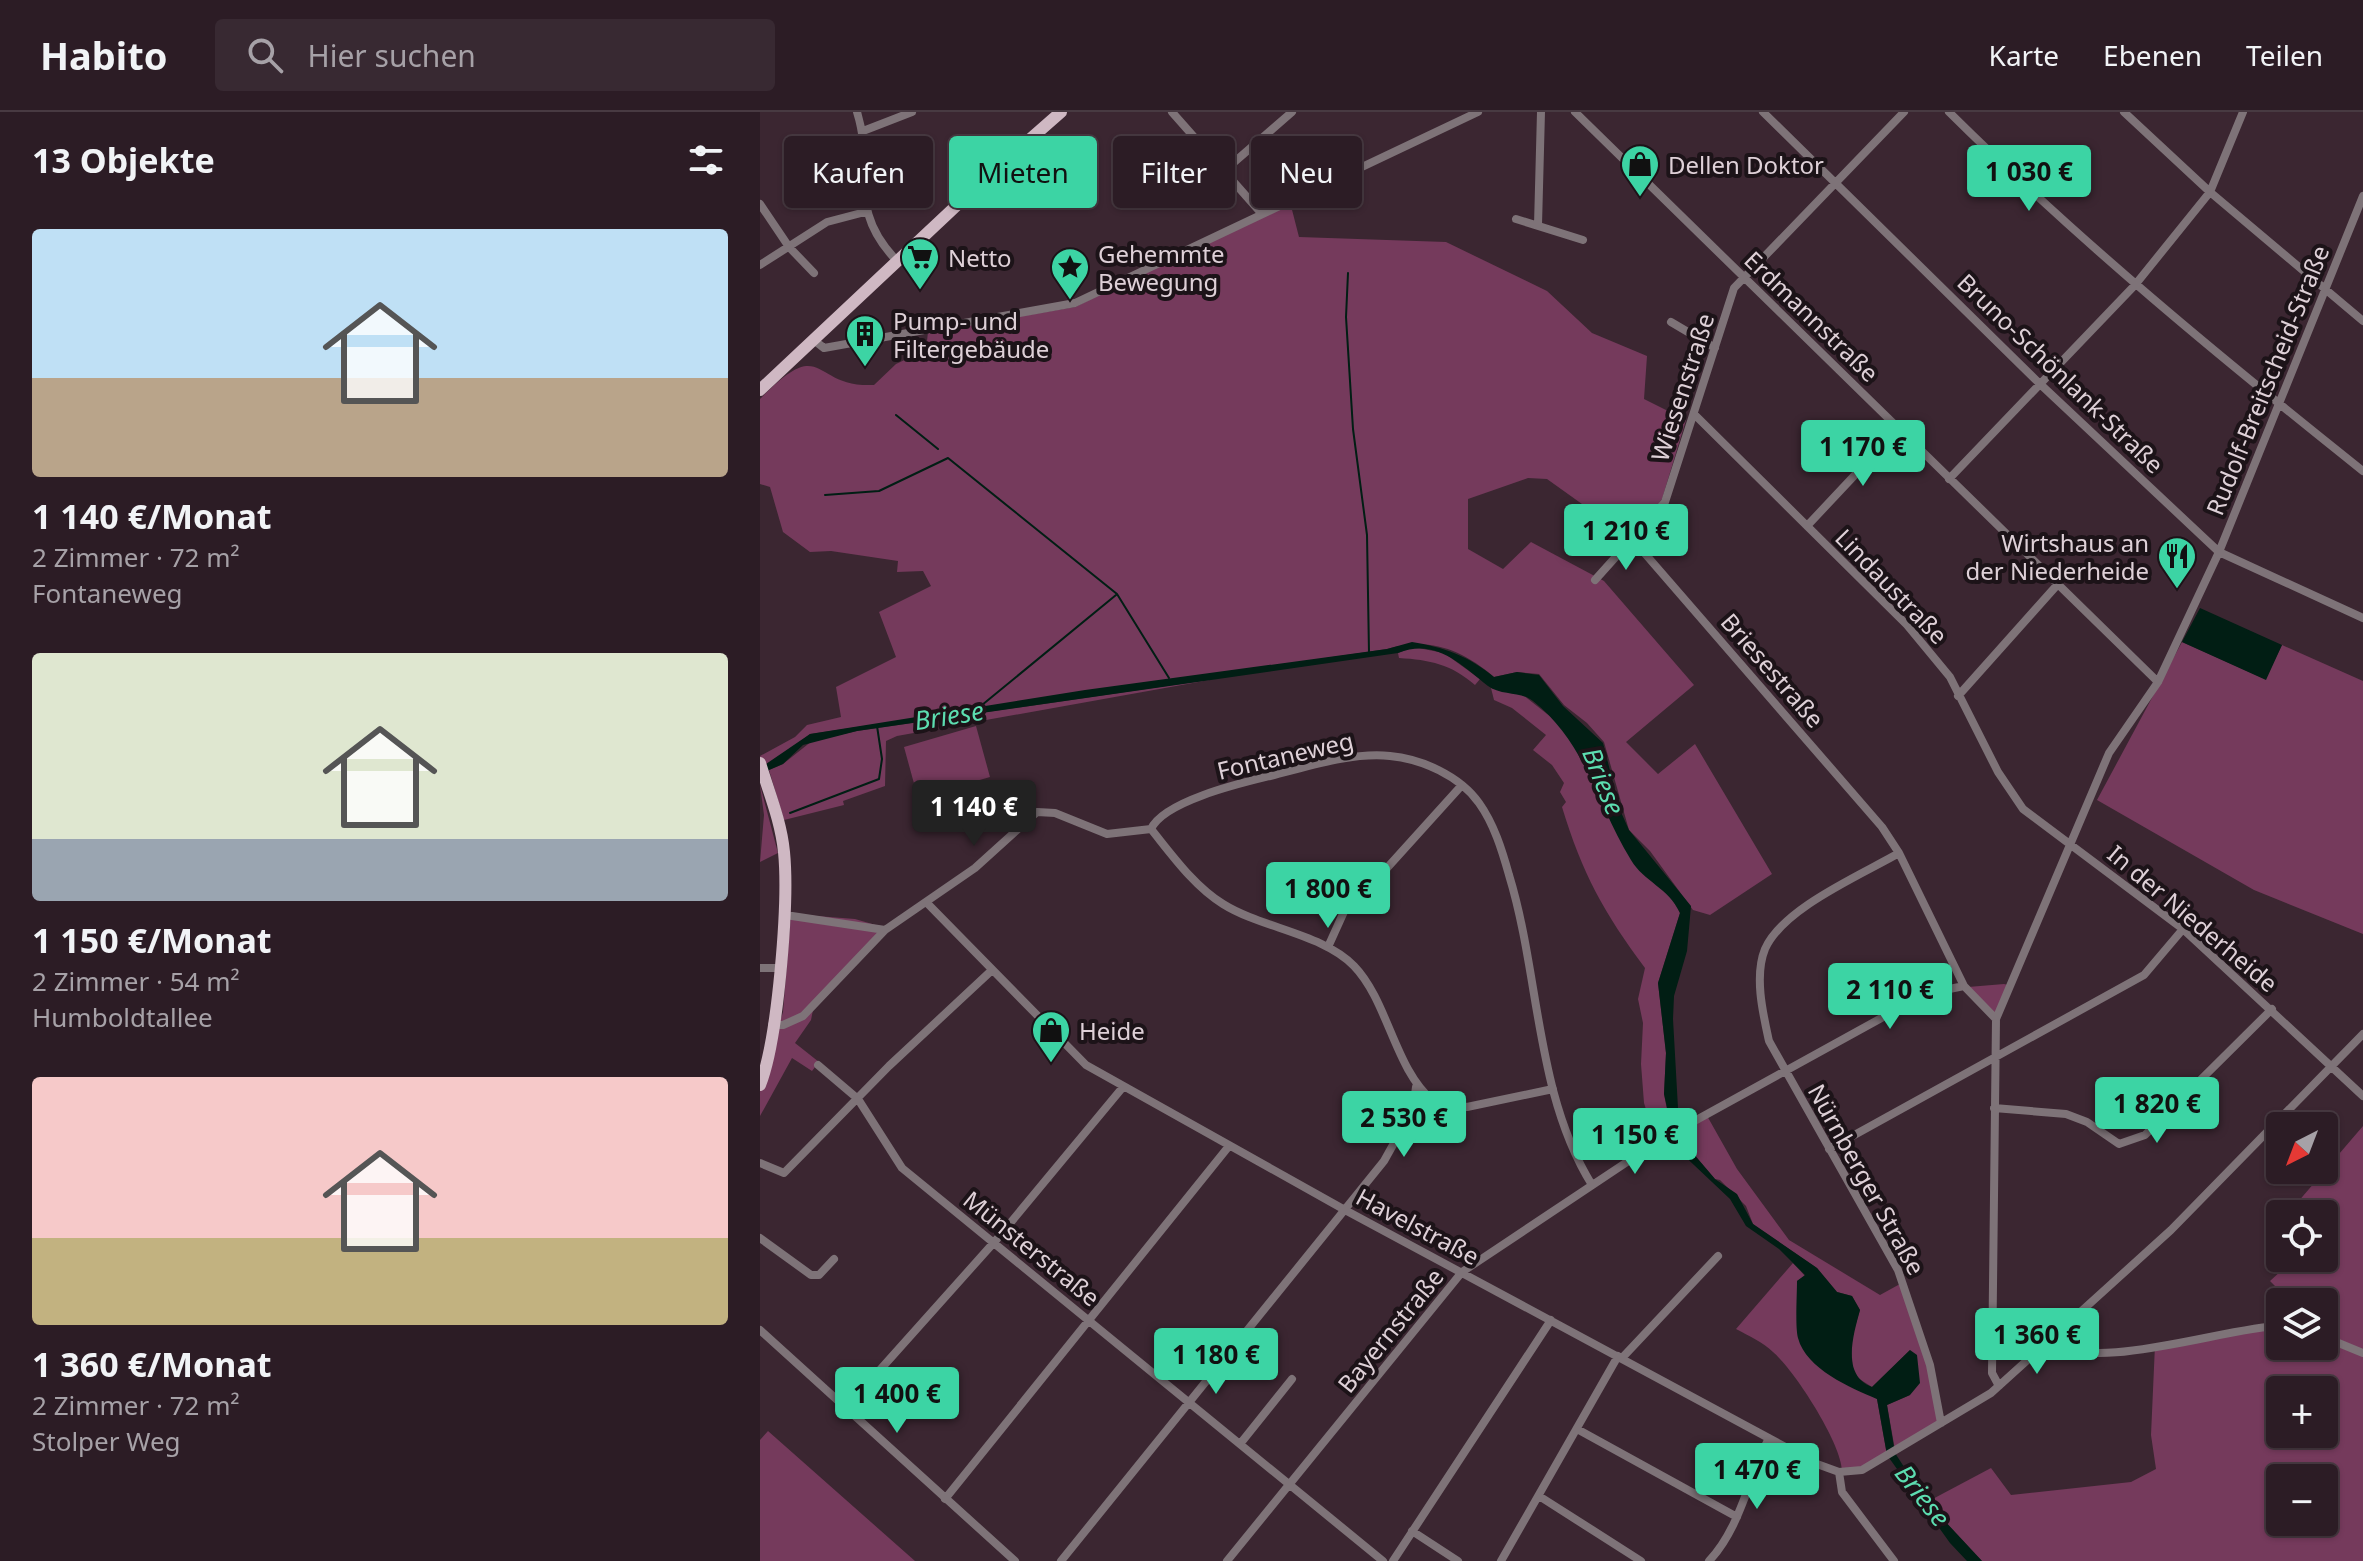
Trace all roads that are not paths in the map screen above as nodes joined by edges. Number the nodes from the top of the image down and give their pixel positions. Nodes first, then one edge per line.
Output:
1 (857, 112) edge
2 (912, 112) edge
3 (1061, 112) edge
4 (1172, 112) edge
5 (1292, 112) edge
6 (1478, 112) edge
7 (1541, 112) edge
8 (1575, 112) edge
9 (1763, 112) edge
10 (1904, 112) edge
11 (1949, 112) edge
12 (2124, 112) edge
13 (2243, 112) edge
14 (863, 131) junction
15 (1193, 136) edge
16 (1235, 161) edge
17 (1235, 183) edge
18 (1837, 183) junction
19 (2210, 192) junction
20 (2363, 196) edge
21 (760, 204) edge
22 (865, 212) junction
23 (1262, 214) junction
24 (1516, 219) dead end
25 (1538, 225) junction
26 (1583, 240) dead end
27 (789, 247) junction
28 (897, 261) junction
29 (760, 265) edge
30 (814, 273) dead end
31 (1745, 278) junction
32 (2135, 285) junction
33 (2325, 291) junction
34 (2363, 321) edge
35 (1671, 322) dead end
36 (815, 341) junction
37 (1715, 348) junction
38 (2039, 383) junction
39 (760, 390) edge
40 (2280, 405) junction
41 (1695, 415) junction
42 (1898, 429) junction
43 (2363, 471) edge
44 (1949, 479) junction
45 (1807, 526) junction
46 (1634, 541) junction
47 (2219, 552) junction
48 (1595, 580) dead end
49 (2058, 584) junction
50 (2363, 618) edge
51 (2158, 682) junction
52 (1958, 696) junction
53 (762, 769) edge
54 (1998, 772) joint
55 (1462, 785) junction
56 (1151, 829) junction
57 (2070, 844) junction
58 (1899, 853) junction
59 (928, 904) junction
60 (792, 916) dead end
61 (2183, 929) junction
62 (885, 930) junction
63 (1328, 947) junction
64 (760, 968) edge
65 (779, 968) junction
66 (991, 971) junction
67 (1964, 986) junction
68 (2272, 1009) junction
69 (1996, 1019) junction
70 (768, 1031) edge
71 (2363, 1034) edge
72 (1993, 1060) junction
73 (818, 1065) dead end
74 (2332, 1067) junction
75 (1784, 1070) junction
76 (760, 1085) edge
77 (1123, 1087) junction
78 (1416, 1087) junction
79 (1553, 1089) junction
80 (2363, 1096) edge
81 (858, 1099) junction
82 (1433, 1101) junction
83 (1994, 1108) junction
84 (1413, 1109) junction
85 (1229, 1146) junction
86 (1829, 1149) junction
87 (760, 1163) edge
88 (1592, 1185) junction
89 (1345, 1210) junction
90 (760, 1238) edge
91 (992, 1241) junction
92 (1718, 1256) dead end
93 (834, 1259) dead end
94 (1462, 1272) junction
95 (1551, 1320) junction
96 (1090, 1321) junction
97 (2266, 1328) edge
98 (762, 1336) edge
99 (2053, 1340) junction
100 (2338, 1343) edge
101 (2363, 1353) edge
102 (1620, 1357) junction
103 (1292, 1379) dead end
104 (1999, 1386) junction
105 (1188, 1402) junction
106 (845, 1409) junction
107 (1941, 1423) junction
108 (1577, 1429) junction
109 (1769, 1438) junction
110 (1240, 1444) junction
111 (1839, 1472) junction
112 (1289, 1483) junction
113 (1539, 1496) junction
114 (945, 1499) junction
115 (1737, 1517) junction
116 (1412, 1531) junction
117 (1015, 1561) edge
118 (1061, 1561) edge
119 (1227, 1561) edge
120 (1383, 1561) edge
121 (1393, 1561) edge
122 (1458, 1561) edge
123 (1501, 1561) edge
124 (1641, 1561) edge
125 (1709, 1561) edge
126 (1894, 1561) edge

1 - 14 street
2 - 14 street
3 - 28 main road
4 - 15 street
5 - 16 street
6 - 23 street
7 - 25 street
8 - 31 street, Erdmannstraße
9 - 18 street, Bruno-Schönlank-Straße
10 - 18 street, Wiesenstraße
11 - 32 street
12 - 19 street
13 - 19 street
14 - 22 street
17 - 23 street
18 - 31 street, Wiesenstraße
18 - 38 street, Bruno-Schönlank-Straße
19 - 32 street
19 - 33 street
20 - 33 street, Rudolf-Breitscheid-Straße
21 - 27 street
22 - 27 street
22 - 28 street
23 - 36 street
24 - 25 street
25 - 26 street
27 - 29 street
27 - 30 street
28 - 36 main road
31 - 37 street, Wiesenstraße
31 - 42 street, Erdmannstraße
32 - 38 street
32 - 40 street
33 - 34 street
33 - 40 street, Rudolf-Breitscheid-Straße
35 - 37 street
36 - 39 main road
37 - 41 street, Wiesenstraße
38 - 44 street
38 - 47 street, Bruno-Schönlank-Straße
40 - 43 street
40 - 47 street, Rudolf-Breitscheid-Straße
41 - 45 street, Lindaustraße
41 - 46 street, Wiesenstraße
42 - 44 street, Erdmannstraße
42 - 45 street
44 - 49 street, Erdmannstraße
45 - 52 street, Lindaustraße
46 - 48 street, Wiesenstraße
46 - 58 street, Briesestraße
47 - 50 street, Bruno-Schönlank-Straße
47 - 51 street, Rudolf-Breitscheid-Straße
49 - 51 street, Erdmannstraße
49 - 52 street
51 - 57 street, Rudolf-Breitscheid-Straße
52 - 54 street, Lindaustraße
53 - 65 main road
54 - 57 street, In der Niederheide
55 - 56 street, Fontaneweg
55 - 63 street
55 - 79 street, Fontaneweg
56 - 59 street
56 - 63 street
57 - 61 street, In der Niederheide
57 - 69 street, Rudolf-Breitscheid-Straße
58 - 67 street, Briesestraße
58 - 75 street, Nürnberger Straße
59 - 62 street
59 - 66 street, Havelstraße
60 - 62 street
61 - 68 street, In der Niederheide
61 - 72 street
62 - 70 street
63 - 78 street
64 - 65 street
65 - 70 main road
66 - 77 street, Havelstraße
66 - 81 street
67 - 69 street, Briesestraße
67 - 75 street, Bayernstraße
68 - 74 street, In der Niederheide
68 - 83 street
69 - 72 street, Rudolf-Breitscheid-Straße
70 - 76 main road
71 - 74 street
72 - 83 street, Rudolf-Breitscheid-Straße
72 - 86 street
73 - 81 street, Münsterstraße
74 - 80 street, In der Niederheide
74 - 99 street
75 - 86 street, Nürnberger Straße
75 - 88 street, Bayernstraße
77 - 85 street, Havelstraße
77 - 91 street
78 - 82 street
78 - 84 street
79 - 82 street
79 - 88 street, Fontaneweg
81 - 87 street
81 - 91 street, Münsterstraße
82 - 84 street
83 - 104 street, Rudolf-Breitscheid-Straße
84 - 89 street
85 - 89 street, Havelstraße
85 - 96 street
86 - 107 street, Nürnberger Straße
88 - 94 street, Bayernstraße
89 - 94 street, Havelstraße
89 - 105 street
90 - 93 street
91 - 96 street, Münsterstraße
91 - 106 street
92 - 102 street
94 - 95 street, Havelstraße
94 - 112 street, Bayernstraße
95 - 102 street, Havelstraße
95 - 116 street
96 - 105 street, Münsterstraße
96 - 114 street
97 - 99 street
98 - 106 street
99 - 104 street
100 - 101 street
102 - 108 street
102 - 109 street, Havelstraße
103 - 110 street
104 - 107 street
105 - 110 street, Münsterstraße
105 - 118 street
106 - 114 street
107 - 111 street
108 - 113 street
108 - 115 street
109 - 111 street, Havelstraße
109 - 115 street
110 - 112 street, Münsterstraße
111 - 126 street
112 - 119 street, Bayernstraße
112 - 120 street, Münsterstraße
113 - 123 street
113 - 124 street
114 - 117 street
115 - 125 street
116 - 121 street
116 - 122 street

